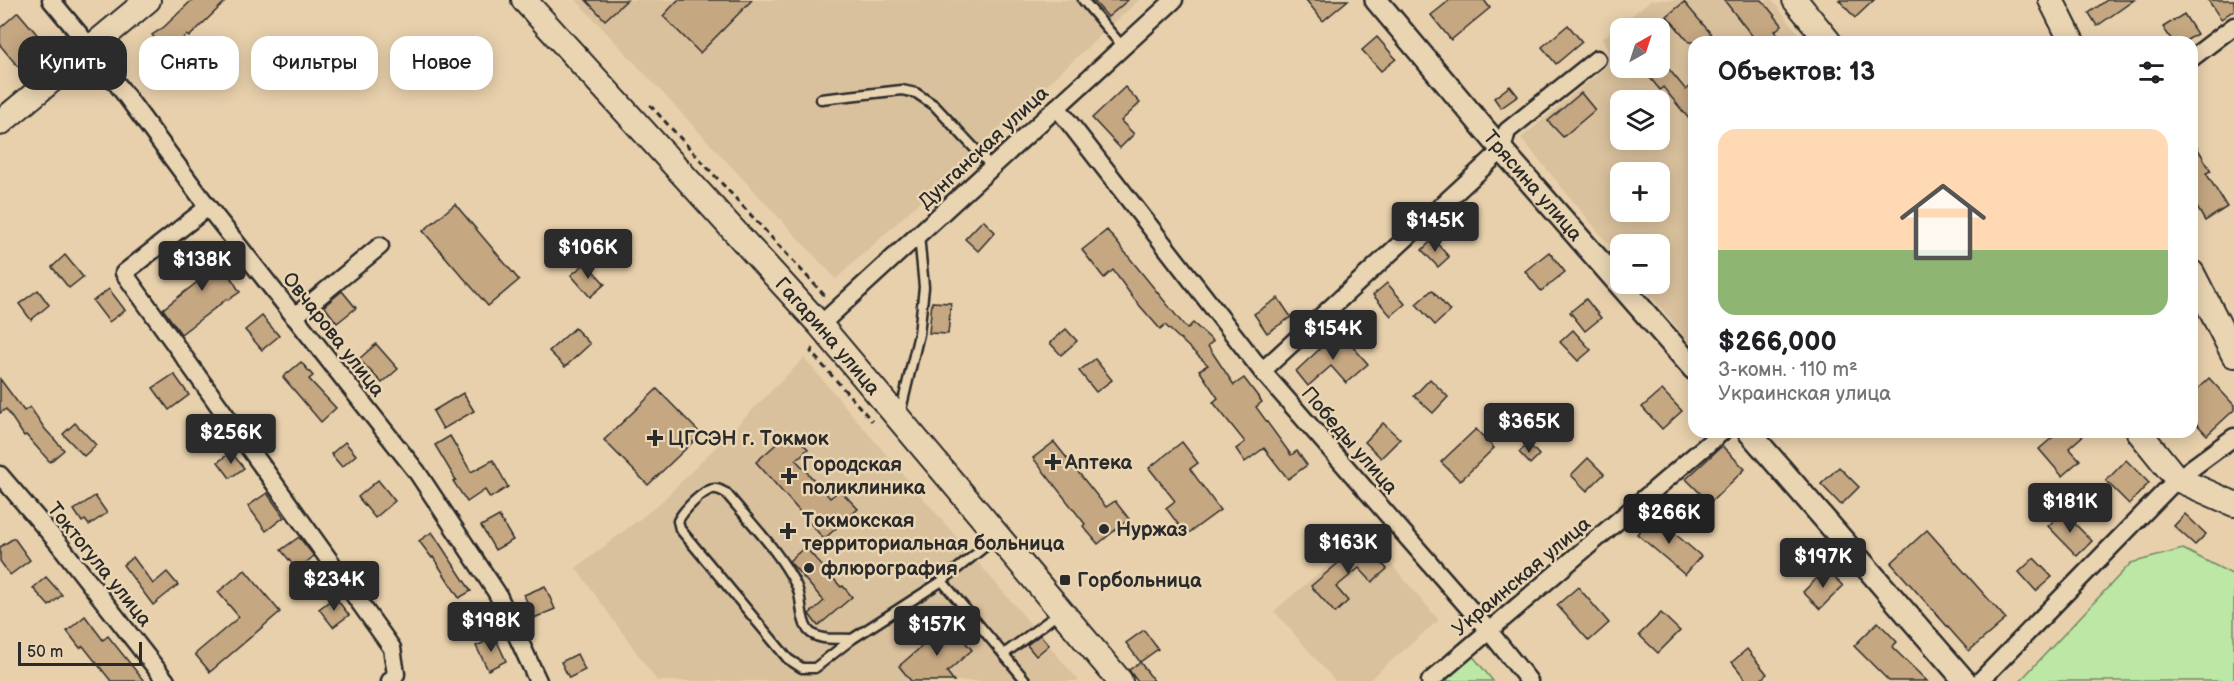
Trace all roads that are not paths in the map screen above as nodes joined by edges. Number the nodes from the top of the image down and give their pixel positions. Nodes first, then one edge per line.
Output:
1 (51, 0) edge
2 (148, 0) edge
3 (524, 0) edge
4 (1083, 0) edge
5 (1174, 0) edge
6 (1376, 0) edge
7 (1795, 0) edge
8 (2051, 0) edge
9 (2234, 26) edge
10 (81, 36) edge
11 (104, 36) edge
12 (1823, 36) edge
13 (2069, 36) edge
14 (1123, 47) junction
15 (2198, 53) edge
16 (1597, 59) dead end
17 (39, 90) edge
18 (122, 90) edge
19 (821, 99) dead end
20 (1057, 107) junction
21 (0, 123) edge
22 (1502, 150) junction
23 (992, 167) junction
24 (208, 207) junction
25 (919, 234) junction
26 (380, 246) dead end
27 (2198, 285) edge
28 (294, 317) junction
29 (829, 317) junction
30 (2234, 355) edge
31 (1688, 362) edge
32 (1262, 371) junction
33 (899, 417) junction
34 (2234, 437) edge
35 (1715, 438) edge
36 (1754, 438) edge
37 (2144, 438) edge
38 (0, 475) edge
39 (2176, 479) junction
40 (2234, 504) edge
41 (999, 535) junction
42 (942, 582) junction
43 (1062, 611) junction
44 (1489, 631) junction
45 (852, 639) junction
46 (1004, 654) junction
47 (166, 681) edge
48 (390, 681) edge
49 (538, 681) edge
50 (1026, 681) edge
51 (1120, 681) edge
52 (1430, 681) edge
53 (1529, 681) edge
54 (1965, 681) edge
55 (1980, 681) edge

1 - 10 street, Овчарова улица
2 - 11 main road
3 - 29 main road, Гагарина улица
4 - 14 lane
5 - 14 street, Дунганская улица
6 - 22 street, Трясина улица
7 - 12 main road
8 - 13 main road
9 - 15 street
14 - 20 street, Дунганская улица
16 - 22 street
17 - 21 main road
18 - 24 street, Овчарова улица
19 - 23 lane
20 - 23 street, Дунганская улица
20 - 32 street, Победы улица
22 - 31 street, Трясина улица
22 - 32 street
23 - 25 street, Дунганская улица
24 - 28 street, Овчарова улица
24 - 48 street
25 - 29 street, Дунганская улица
25 - 33 lane
26 - 28 street
27 - 30 main road
28 - 49 street, Овчарова улица
29 - 33 main road, Гагарина улица
32 - 44 street, Победы улица
33 - 41 main road, Гагарина улица
34 - 39 street
35 - 44 street, Украинская улица
36 - 54 street
37 - 39 main road
38 - 47 street, Токтогула улица
39 - 40 main road
39 - 55 street
41 - 42 lane
41 - 43 main road, Гагарина улица
42 - 45 lane
42 - 46 lane
43 - 46 lane
43 - 51 main road, Гагарина улица
44 - 52 street, Украинская улица
44 - 53 street, Победы улица
45 - 45 lane
46 - 50 lane

